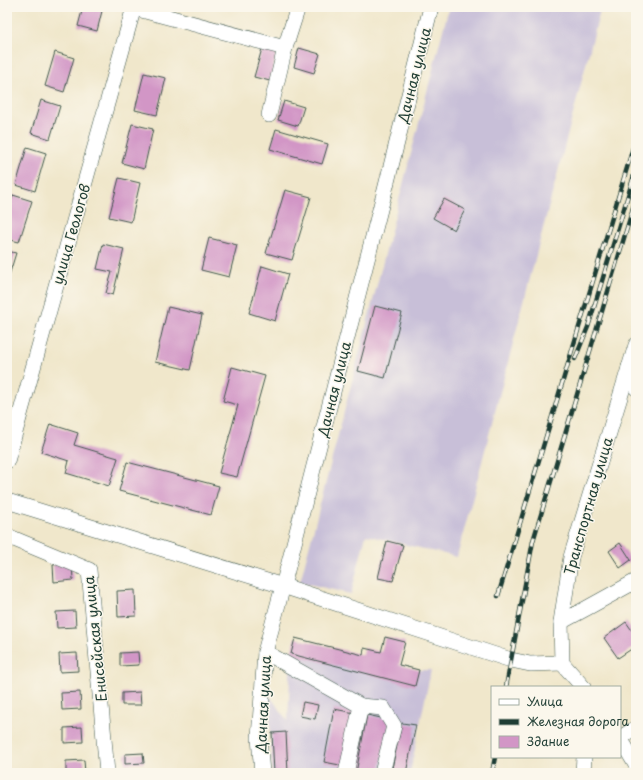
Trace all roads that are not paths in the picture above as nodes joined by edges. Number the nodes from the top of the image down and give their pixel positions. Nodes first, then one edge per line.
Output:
1 (298, 7) edge
2 (431, 7) edge
3 (134, 8) edge
4 (285, 48) junction
5 (269, 115) dead end
6 (636, 345) edge
7 (629, 367) junction
8 (636, 388) edge
9 (7, 461) edge
10 (7, 500) edge
11 (7, 536) edge
12 (636, 581) edge
13 (283, 586) junction
14 (561, 622) junction
15 (265, 652) junction
16 (562, 663) junction
17 (582, 686) edge
18 (361, 706) junction
19 (636, 728) edge
20 (621, 737) edge
21 (621, 740) edge
22 (584, 758) edge
23 (636, 765) edge
24 (107, 773) edge
25 (262, 773) edge
26 (346, 773) edge
27 (382, 773) edge
28 (583, 773) edge

1 - 4 street
2 - 13 street, Дачная улица
3 - 4 street
3 - 9 street, улица Геологов
4 - 5 street
6 - 7 street, Транспортная улица
7 - 8 street
7 - 14 street, Транспортная улица
10 - 13 street
11 - 24 street, Енисейская улица
12 - 14 street
13 - 15 street, Дачная улица
13 - 16 street
14 - 16 street, Транспортная улица
15 - 18 street
15 - 25 street, Дачная улица
16 - 17 street
18 - 26 street
18 - 27 street
19 - 20 street
21 - 23 street
22 - 28 street

